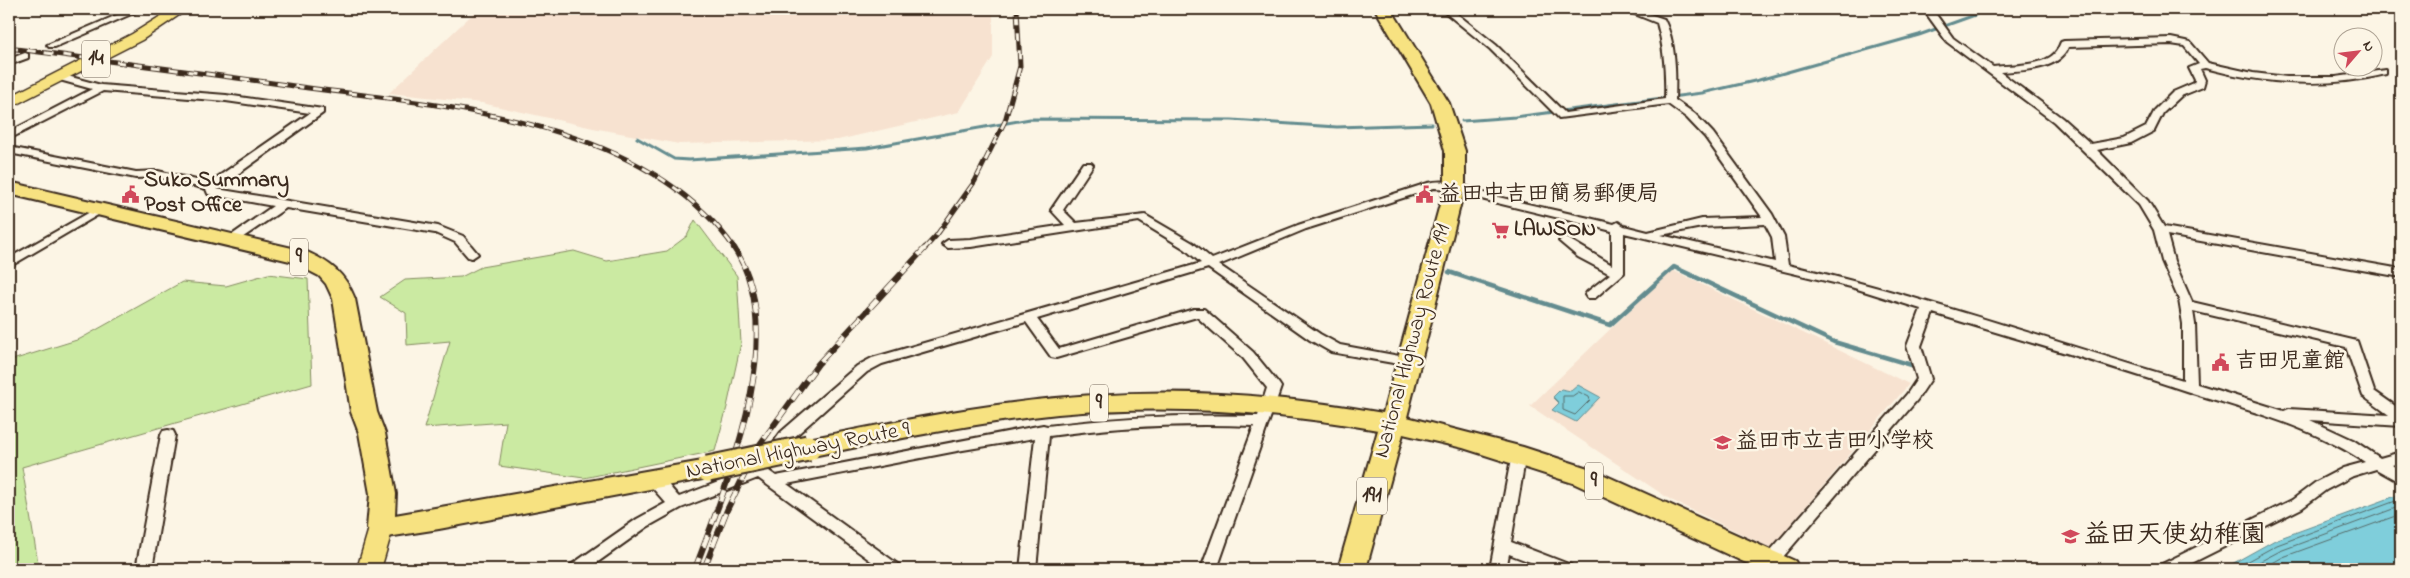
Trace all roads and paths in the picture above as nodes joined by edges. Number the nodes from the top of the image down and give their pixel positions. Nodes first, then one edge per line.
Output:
1 (138, 9) edge
2 (181, 9) edge
3 (1383, 9) edge
4 (1446, 9) edge
5 (1627, 9) edge
6 (1928, 9) edge
7 (52, 45) dead end
8 (24, 56) dead end
9 (9, 62) edge
10 (2205, 65) junction
11 (1992, 70) junction
12 (60, 78) junction
13 (2348, 78) edge
14 (101, 88) junction
15 (1670, 100) junction
16 (9, 103) edge
17 (9, 136) edge
18 (2089, 148) junction
19 (9, 150) edge
20 (1087, 165) dead end
21 (211, 186) junction
22 (1454, 186) junction
23 (9, 188) edge
24 (282, 205) junction
25 (99, 210) junction
26 (1769, 220) junction
27 (1618, 226) junction
28 (1073, 227) junction
29 (2160, 230) junction
30 (1648, 234) junction
31 (233, 240) junction
32 (1565, 241) dead end
33 (948, 244) dead end
34 (472, 254) dead end
35 (9, 263) edge
36 (1210, 264) junction
37 (1782, 266) junction
38 (2401, 272) edge
39 (1618, 273) junction
40 (1591, 295) dead end
41 (2186, 305) junction
42 (1929, 306) junction
43 (1028, 316) junction
44 (1410, 362) junction
45 (2190, 387) junction
46 (1266, 412) junction
47 (2282, 414) junction
48 (2401, 417) edge
49 (2401, 421) edge
50 (1393, 423) junction
51 (1043, 430) junction
52 (168, 435) dead end
53 (1519, 454) junction
54 (2401, 457) edge
55 (2391, 471) edge
56 (760, 472) junction
57 (653, 480) junction
58 (776, 481) junction
59 (676, 504) junction
60 (381, 528) junction
61 (1502, 544) junction
62 (1774, 567) edge
63 (144, 569) edge
64 (370, 569) edge
65 (577, 569) edge
66 (893, 569) edge
67 (1028, 569) edge
68 (1209, 569) edge
69 (1352, 569) edge
70 (1498, 569) edge
71 (1565, 569) edge
72 (2166, 569) edge

1 - 7 street
2 - 12 main road, 14
3 - 22 highway, National Highway Route 191 / 191
4 - 15 street
5 - 15 street
6 - 11 street
8 - 9 street
10 - 11 street
10 - 13 street
10 - 18 street
11 - 18 street
12 - 14 street
12 - 16 main road, 14
14 - 17 street
14 - 21 street
15 - 26 street
18 - 29 street
19 - 21 street
20 - 28 street
21 - 24 street
22 - 27 street
22 - 36 street
22 - 44 highway, National Highway Route 191 / 191
23 - 25 highway, 9
24 - 31 street
24 - 34 street
25 - 31 highway, 9
25 - 35 street
26 - 30 street
26 - 37 street
27 - 30 street
27 - 39 street
28 - 33 street
28 - 36 street
29 - 38 street
29 - 41 street
30 - 37 street
31 - 60 highway, 9
32 - 39 street
36 - 43 street
36 - 44 street
37 - 42 street
39 - 40 street
41 - 45 street
41 - 48 street
42 - 45 street
42 - 62 street
43 - 46 street
43 - 56 street
44 - 50 highway, National Highway Route 191 / 191
45 - 47 street
46 - 50 highway, National Highway Route 9 / 9
46 - 51 street
46 - 57 highway, National Highway Route 9 / 9, bridge
46 - 68 street
47 - 49 street
47 - 55 street
50 - 53 highway, National Highway Route 9 / 9
50 - 69 highway, National Highway Route 191 / 191
51 - 58 street
51 - 67 street
52 - 63 street
53 - 61 street
53 - 62 highway, National Highway Route 9 / 9
54 - 55 street
55 - 72 street
56 - 58 street
56 - 59 street
57 - 59 street
57 - 60 highway, National Highway Route 9 / 9
58 - 66 street
59 - 65 street
60 - 64 main road
61 - 70 street
61 - 71 street

